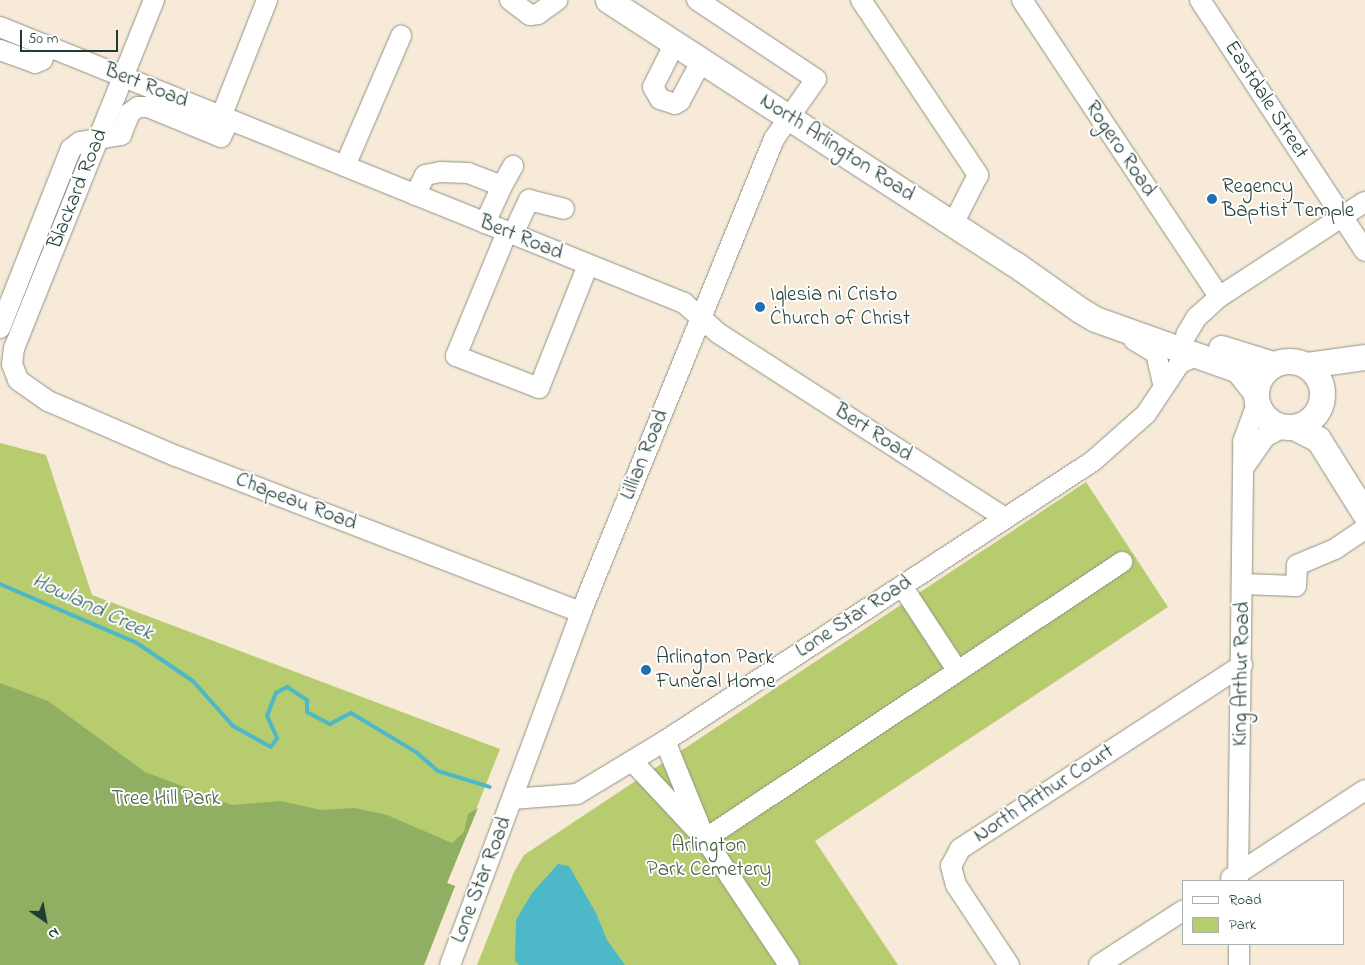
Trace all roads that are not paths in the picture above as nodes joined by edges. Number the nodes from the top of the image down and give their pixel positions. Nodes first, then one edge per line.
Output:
1 (154, 0) edge
2 (267, 0) edge
3 (510, 0) edge
4 (556, 0) edge
5 (608, 0) edge
6 (697, 0) edge
7 (861, 0) edge
8 (1022, 0) edge
9 (1200, 0) edge
10 (0, 27) edge
11 (401, 36) dead end
12 (675, 43) junction
13 (48, 46) junction
14 (0, 50) edge
15 (702, 60) junction
16 (123, 77) junction
17 (789, 116) junction
18 (225, 118) junction
19 (100, 139) junction
20 (345, 166) junction
21 (513, 166) dead end
22 (502, 186) junction
23 (415, 195) junction
24 (1365, 202) edge
25 (564, 210) dead end
26 (1343, 216) junction
27 (485, 223) junction
28 (953, 224) junction
29 (510, 233) junction
30 (1365, 251) edge
31 (588, 265) junction
32 (1219, 297) junction
33 (1072, 303) junction
34 (701, 318) junction
35 (0, 328) edge
36 (1191, 345) junction
37 (1365, 357) edge
38 (1273, 364) junction
39 (1307, 365) junction
40 (1365, 367) edge
41 (18, 380) joint
42 (1163, 384) junction
43 (1256, 398) junction
44 (1321, 400) junction
45 (1288, 427) junction
46 (1244, 467) junction
47 (1365, 490) edge
48 (1365, 514) edge
49 (1005, 518) junction
50 (1365, 529) edge
51 (1122, 562) dead end
52 (1243, 584) junction
53 (902, 586) junction
54 (581, 612) junction
55 (1242, 665) junction
56 (957, 670) junction
57 (665, 741) junction
58 (633, 762) junction
59 (1365, 790) edge
60 (512, 799) junction
61 (705, 840) junction
62 (1234, 879) edge
63 (1182, 911) edge
64 (1239, 945) edge
65 (450, 965) edge
66 (789, 965) edge
67 (1009, 965) edge
68 (1099, 965) edge
69 (1239, 965) edge

1 - 16 street, Blackard Road
2 - 18 street
3 - 4 street
5 - 12 main road, North Arlington Road
6 - 17 street, Lillian Road
7 - 28 street
8 - 32 street, Rogero Road
9 - 26 street, Eastdale Street
10 - 13 street, Bert Road
11 - 20 street
12 - 15 main road, North Arlington Road
12 - 15 street
13 - 14 street
13 - 16 street, Bert Road
15 - 17 main road, North Arlington Road
16 - 18 street, Bert Road
16 - 19 street, Blackard Road
17 - 28 main road, North Arlington Road
17 - 34 street, Lillian Road
18 - 19 street
18 - 20 street, Bert Road
19 - 35 street
19 - 41 street, Blackard Road
20 - 23 street, Bert Road
21 - 22 street
22 - 23 street
22 - 27 street
23 - 27 street, Bert Road
24 - 26 street
25 - 29 street
26 - 30 street, Eastdale Street
26 - 32 street
27 - 29 street, Bert Road
28 - 33 main road, North Arlington Road
29 - 31 street, Bert Road
29 - 31 street
31 - 34 street, Bert Road
32 - 36 street
33 - 36 main road, North Arlington Road
33 - 42 street
34 - 49 street, Bert Road
34 - 54 street, Lillian Road
36 - 38 main road, North Arlington Road
36 - 42 street, Lone Star Road
36 - 43 main road, North Arlington Road
37 - 39 main road
38 - 39 main road
38 - 43 main road
39 - 44 main road
40 - 44 main road
41 - 54 street, Chapeau Road
42 - 49 street, Lone Star Road
43 - 45 main road
43 - 46 street, King Arthur Road
44 - 45 main road
44 - 47 main road
45 - 46 street
45 - 48 main road
46 - 52 street, King Arthur Road
49 - 53 street, Lone Star Road
50 - 52 street
51 - 56 street
52 - 55 street, King Arthur Road
53 - 56 street
53 - 57 street, Lone Star Road
54 - 60 street, Lillian Road
55 - 62 street, King Arthur Road
55 - 67 street, North Arthur Court
56 - 61 street
57 - 58 street, Lone Star Road
57 - 61 street
58 - 60 street, Lone Star Road
58 - 61 street
59 - 62 street
60 - 65 street, Lone Star Road
61 - 66 street
63 - 68 street
64 - 69 street

